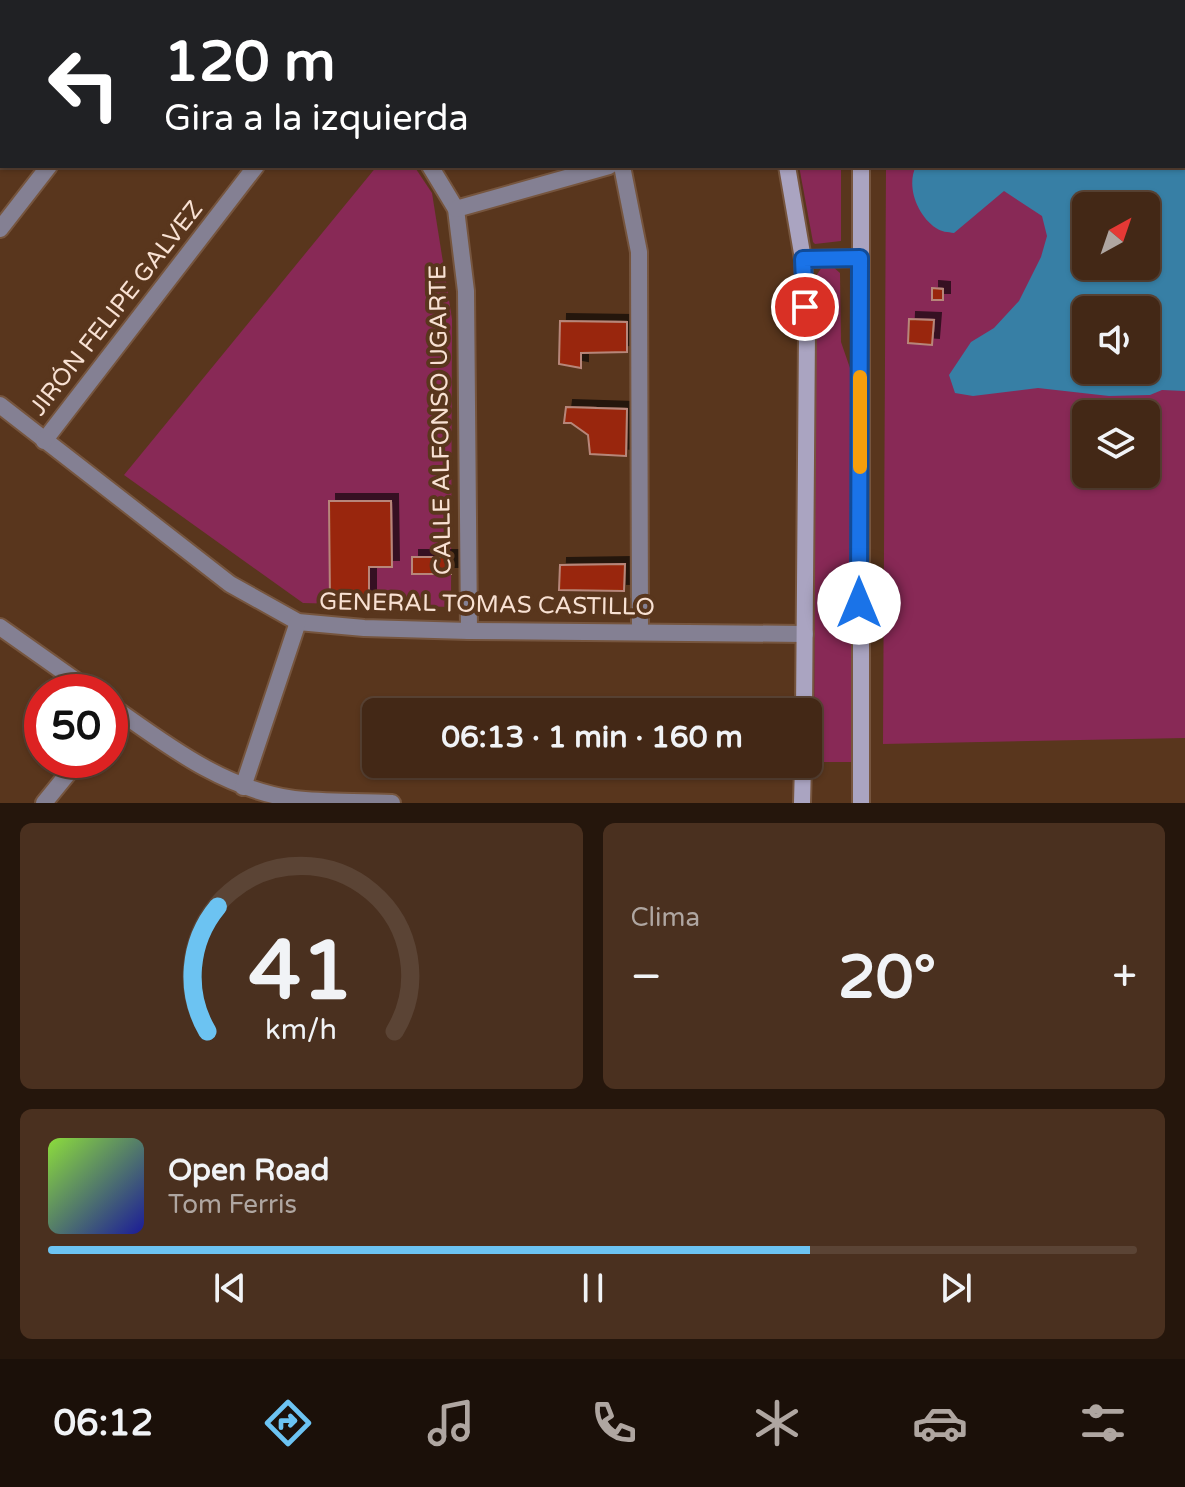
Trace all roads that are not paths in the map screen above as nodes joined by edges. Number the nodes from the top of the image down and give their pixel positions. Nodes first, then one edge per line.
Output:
1 (47, 168) edge
2 (254, 168) edge
3 (431, 168) edge
4 (602, 168) edge
5 (622, 168) edge
6 (787, 168) edge
7 (861, 168) edge
8 (456, 209) junction
9 (0, 229) edge
10 (860, 258) junction
11 (803, 259) junction
12 (0, 405) edge
13 (44, 441) junction
14 (298, 622) junction
15 (0, 627) edge
16 (469, 631) junction
17 (640, 632) junction
18 (805, 634) junction
19 (67, 674) edge
20 (804, 698) edge
21 (128, 721) edge
22 (64, 778) edge
23 (803, 778) edge
24 (243, 787) junction
25 (44, 803) edge
26 (392, 803) edge
27 (802, 803) edge
28 (861, 803) edge

1 - 9 street
2 - 13 street, JIRÓN FELIPE GALVEZ
3 - 8 street, CALLE ALFONSO UGARTE
4 - 8 street
5 - 17 street
6 - 11 main road
7 - 10 main road
8 - 16 street, CALLE ALFONSO UGARTE
10 - 11 main road
10 - 28 main road
11 - 18 main road
12 - 13 street, GENERAL TOMAS CASTILLO
13 - 14 street, GENERAL TOMAS CASTILLO
14 - 16 street, GENERAL TOMAS CASTILLO
14 - 24 street
15 - 19 street
16 - 17 street, GENERAL TOMAS CASTILLO
17 - 18 street, GENERAL TOMAS CASTILLO
18 - 20 main road
21 - 24 street
22 - 25 street
23 - 27 main road
24 - 26 street

